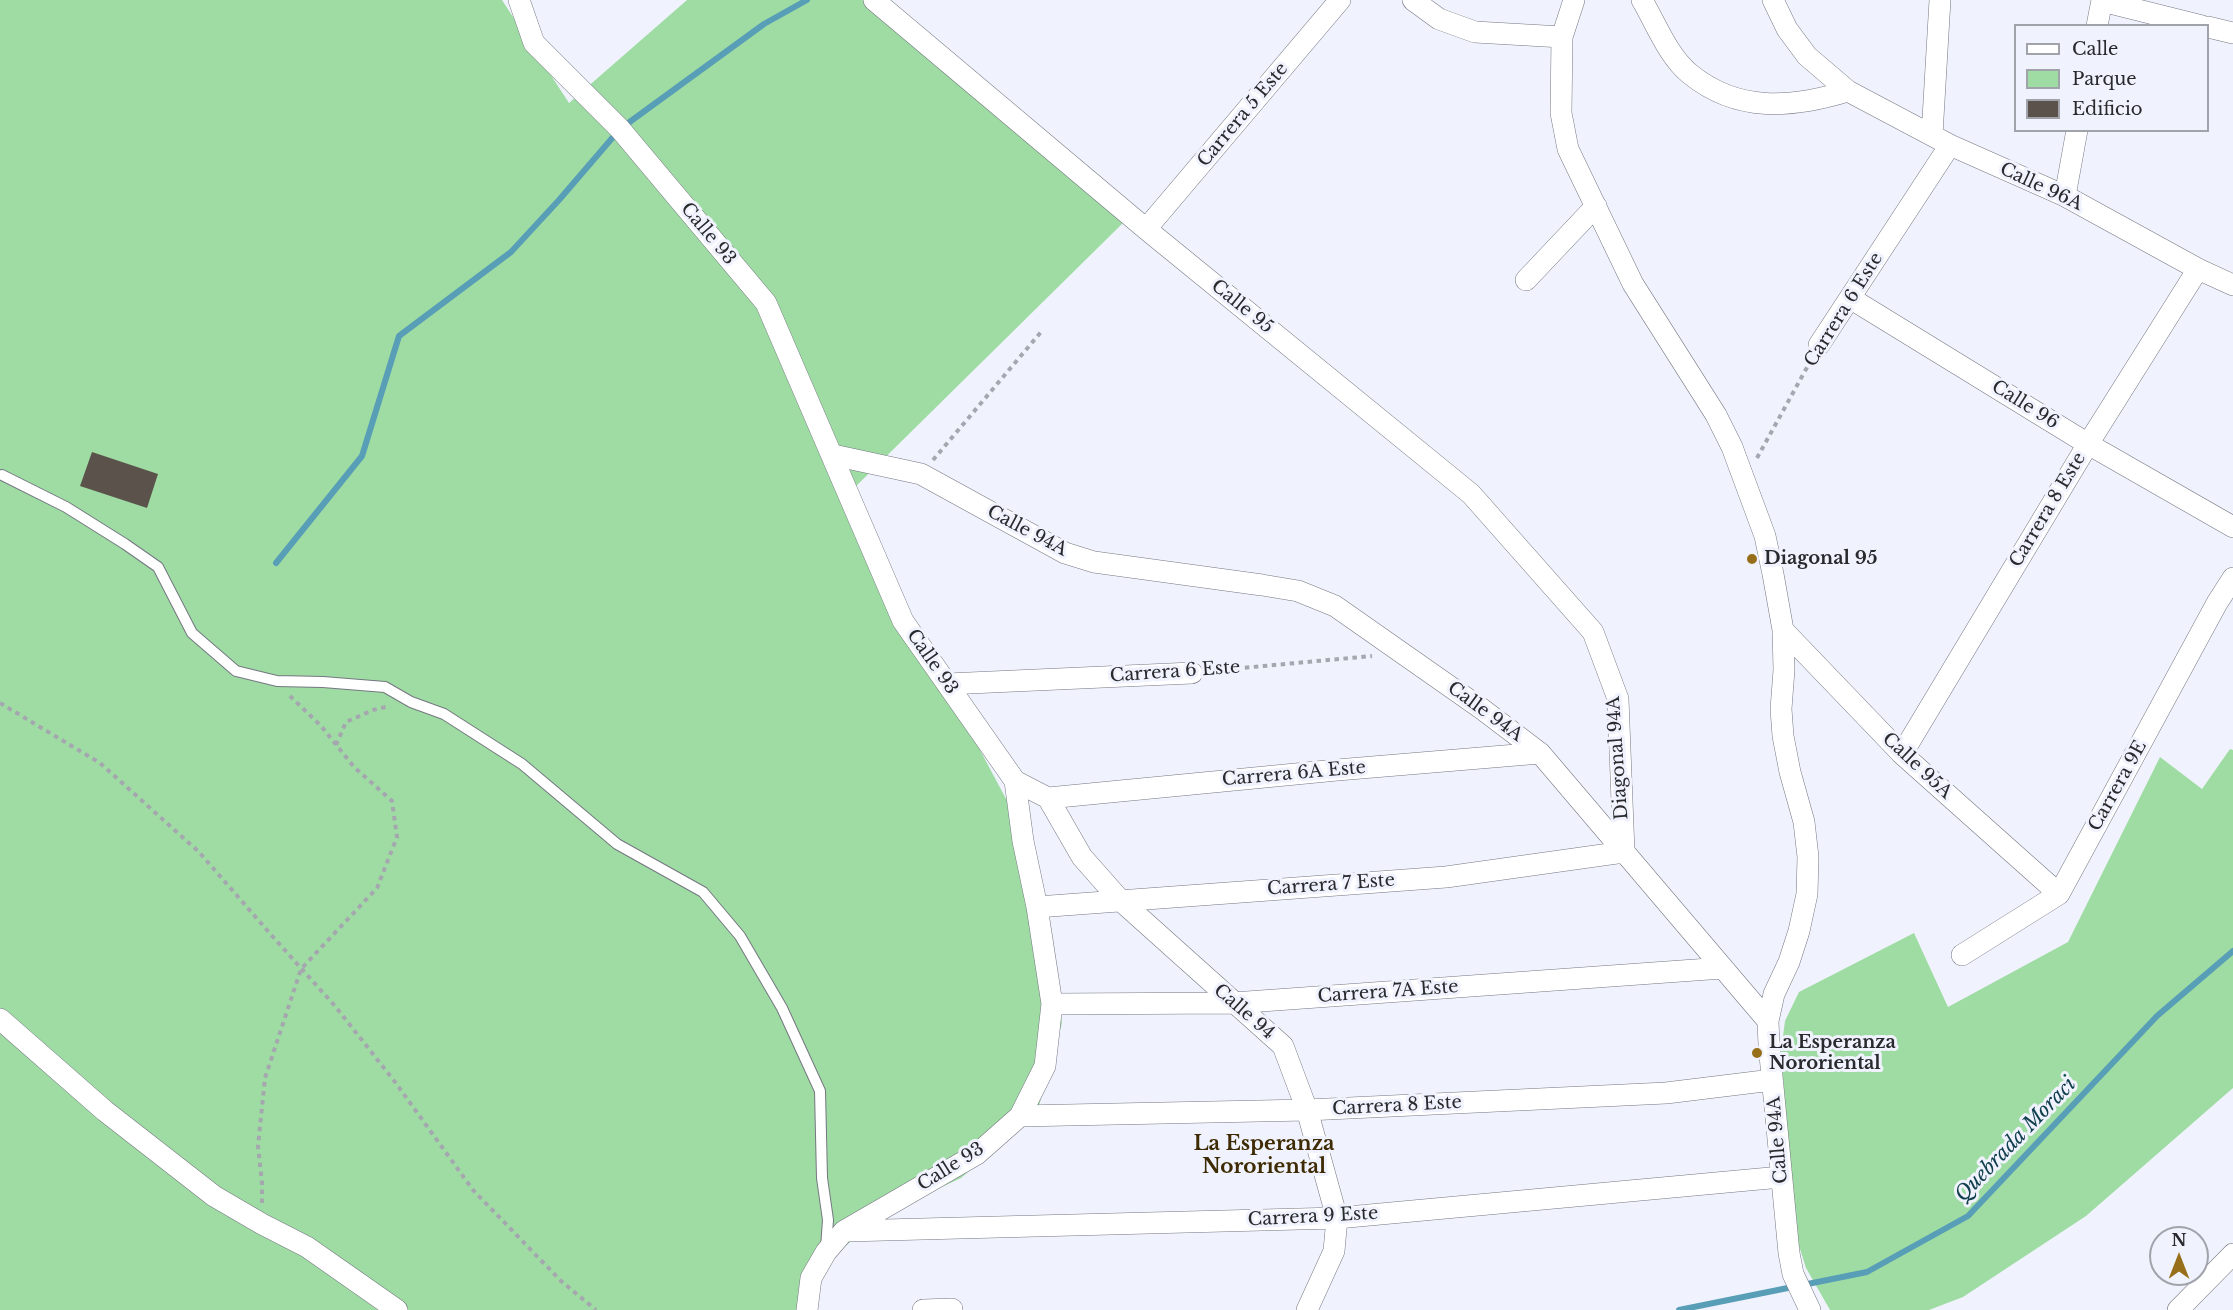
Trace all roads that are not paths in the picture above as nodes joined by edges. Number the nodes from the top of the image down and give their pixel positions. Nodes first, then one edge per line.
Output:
1 (519, 0) edge
2 (874, 0) edge
3 (1340, 0) edge
4 (1413, 0) edge
5 (1574, 0) edge
6 (1642, 0) edge
7 (1773, 0) edge
8 (1940, 0) edge
9 (2102, 0) edge
10 (2097, 24) edge
11 (2194, 24) edge
12 (2209, 27) edge
13 (2233, 33) edge
14 (1562, 37) junction
15 (1848, 91) junction
16 (2078, 132) edge
17 (1941, 140) junction
18 (2065, 196) junction
19 (1596, 206) junction
20 (1146, 229) junction
21 (2198, 269) junction
22 (1526, 280) dead end
23 (2233, 285) edge
24 (1850, 298) junction
25 (1819, 345) road end
26 (2088, 444) junction
27 (833, 455) junction
28 (2, 475) dead end
29 (2233, 527) edge
30 (2233, 578) edge
31 (1783, 630) junction
32 (1593, 632) joint
33 (1192, 673) road end
34 (947, 684) junction
35 (1540, 753) junction
36 (1902, 754) junction
37 (1015, 781) junction
38 (1048, 798) junction
39 (1624, 852) junction
40 (2059, 894) junction
41 (1120, 900) junction
42 (1037, 907) junction
43 (1962, 955) dead end
44 (1723, 968) junction
45 (1233, 1003) junction
46 (1052, 1004) junction
47 (0, 1019) edge
48 (1768, 1021) junction
49 (1772, 1080) junction
50 (1307, 1110) junction
51 (1020, 1116) junction
52 (1781, 1177) junction
53 (1337, 1218) junction
54 (844, 1232) junction
55 (826, 1252) junction
56 (2228, 1266) edge
57 (1808, 1305) edge
58 (952, 1309) edge
59 (397, 1310) edge
60 (807, 1310) edge
61 (923, 1310) edge
62 (1307, 1310) edge
63 (2178, 1310) edge

1 - 27 street, Calle 93
2 - 20 street, Calle 95
3 - 20 street, Carrera 5 Este
4 - 14 street
5 - 14 street
6 - 15 street
7 - 15 street, Calle 96A
8 - 17 street
9 - 10 street
9 - 11 street
12 - 13 street
14 - 19 street
15 - 17 street, Calle 96A
16 - 18 street
17 - 18 street, Calle 96A
17 - 24 street, Carrera 6 Este
18 - 21 street, Calle 96A
19 - 22 street
19 - 31 street
20 - 32 street, Calle 95
21 - 23 street, Calle 96A
21 - 26 street, Carrera 8 Este
24 - 25 street, Carrera 6 Este
24 - 26 street, Calle 96
26 - 29 street, Calle 96
26 - 36 street, Carrera 8 Este
27 - 34 street, Calle 93
27 - 35 street, Calle 94A
28 - 55 lane
30 - 40 street, Carrera 9E
31 - 36 street, Calle 95A
31 - 48 street
32 - 39 street, Diagonal 94A
33 - 34 street, Carrera 6 Este
34 - 37 street, Calle 93
35 - 38 street, Carrera 6A Este
35 - 39 street, Calle 94A
36 - 40 street, Calle 95A
37 - 38 street
37 - 42 street, Calle 93
38 - 41 street, Calle 94
39 - 41 street, Carrera 7 Este
39 - 44 street, Calle 94A
40 - 43 street, Carrera 9E
41 - 42 street, Carrera 7 Este
41 - 45 street, Calle 94
42 - 46 street, Calle 93
44 - 45 street, Carrera 7A Este
44 - 48 street, Calle 94A
45 - 46 street, Carrera 7A Este
45 - 50 street, Calle 94
46 - 51 street, Calle 93
47 - 59 street
48 - 49 street, Calle 94A
49 - 50 street, Carrera 8 Este
49 - 52 street, Calle 94A
50 - 51 street, Carrera 8 Este
50 - 53 street, Calle 94
51 - 54 street, Calle 93
52 - 53 street, Carrera 9 Este
52 - 57 street, Calle 94A
53 - 54 street, Carrera 9 Este
53 - 62 street, Calle 94
54 - 55 street, Calle 93
55 - 60 street, Calle 93
56 - 63 street
58 - 61 street

